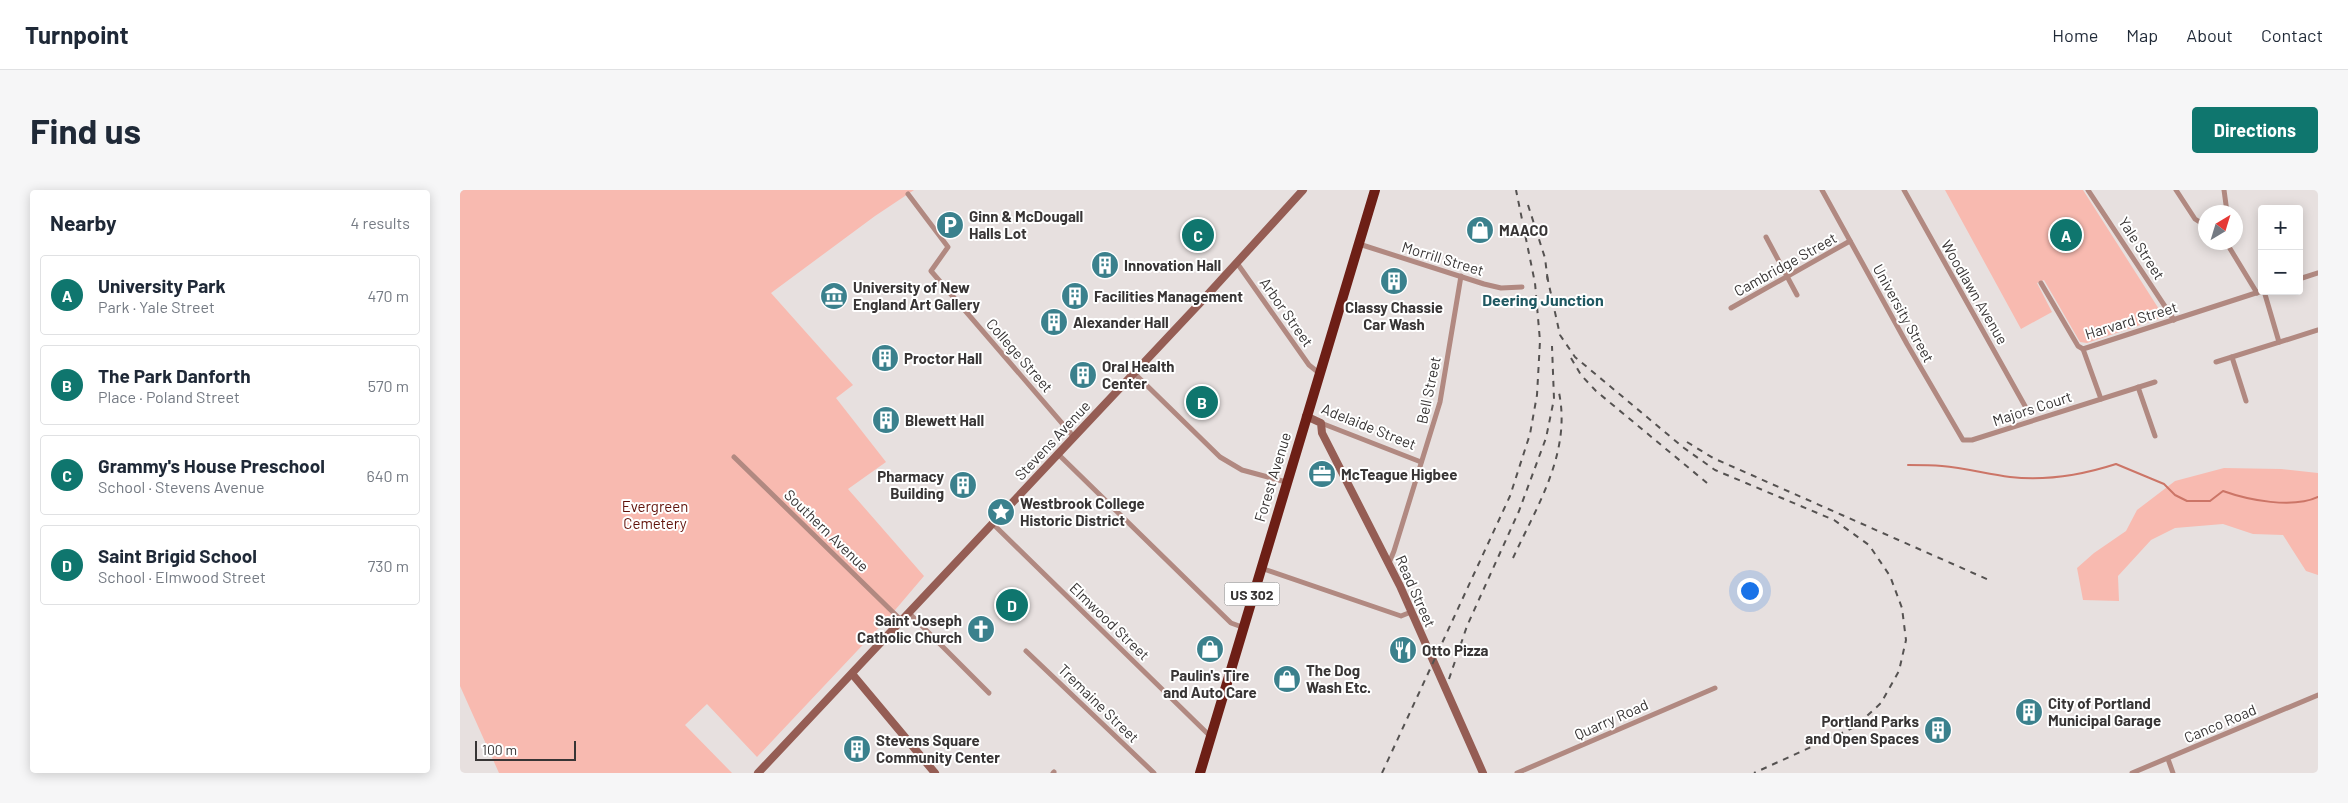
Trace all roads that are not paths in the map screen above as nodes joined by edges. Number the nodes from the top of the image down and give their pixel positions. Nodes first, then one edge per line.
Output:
1 (1303, 190) edge
2 (1375, 190) edge
3 (1822, 190) edge
4 (1904, 190) edge
5 (2088, 190) edge
6 (2176, 190) edge
7 (2224, 190) edge
8 (908, 194) dead end
9 (2226, 205) edge
10 (2198, 221) edge
11 (1766, 237) dead end
12 (1850, 241) junction
13 (1359, 244) junction
14 (2232, 250) edge
15 (1236, 263) junction
16 (2318, 273) edge
17 (1461, 276) junction
18 (1788, 278) junction
19 (2303, 278) edge
20 (2041, 283) dead end
21 (1522, 287) dead end
22 (2258, 288) edge
23 (2258, 293) edge
24 (2262, 295) edge
25 (1797, 296) dead end
26 (1731, 308) dead end
27 (2174, 320) junction
28 (2318, 330) edge
29 (2279, 342) junction
30 (2083, 349) junction
31 (2232, 357) junction
32 (2216, 362) dead end
33 (1134, 373) junction
34 (1319, 373) junction
35 (2155, 382) dead end
36 (2138, 387) junction
37 (2101, 399) junction
38 (2246, 401) dead end
39 (2025, 406) dead end
40 (1306, 416) junction
41 (1321, 423) junction
42 (1074, 436) junction
43 (2155, 436) dead end
44 (1970, 441) joint
45 (1057, 453) junction
46 (734, 457) dead end
47 (1421, 462) junction
48 (1286, 482) junction
49 (992, 523) junction
50 (1388, 563) junction
51 (1260, 568) junction
52 (1411, 612) junction
53 (909, 613) junction
54 (902, 621) junction
55 (1242, 627) junction
56 (1026, 651) dead end
57 (853, 675) junction
58 (1715, 688) dead end
59 (989, 693) dead end
60 (2318, 695) edge
61 (1210, 736) junction
62 (2168, 759) junction
63 (758, 773) edge
64 (935, 773) edge
65 (1154, 773) edge
66 (1200, 773) edge
67 (1483, 773) edge
68 (1518, 773) edge
69 (2132, 773) edge
70 (2173, 773) edge

1 - 15 main road, Stevens Avenue
2 - 13 highway, Forest Avenue / US 302
3 - 12 street, University Street
4 - 39 street, Woodlawn Avenue
5 - 27 street, Yale Street
6 - 10 street
7 - 9 street
8 - 42 street, College Street
11 - 18 street
12 - 18 street, Cambridge Street
12 - 44 street, University Street
13 - 17 street, Morrill Street
13 - 34 highway, Forest Avenue / US 302
14 - 22 street
15 - 33 main road, Stevens Avenue
15 - 34 street, Arbor Street
16 - 19 street
17 - 21 street, Morrill Street
17 - 47 street, Bell Street
18 - 25 street
18 - 26 street, Cambridge Street
20 - 30 street, Harvard Street
23 - 27 street, Harvard Street
24 - 29 street
27 - 30 street, Harvard Street
28 - 29 street
29 - 31 street
30 - 37 street
31 - 32 street
31 - 38 street
33 - 42 main road, Stevens Avenue
33 - 48 street
34 - 40 highway, Forest Avenue / US 302
35 - 36 street, Majors Court
36 - 37 street, Majors Court
36 - 43 street
37 - 44 street, Majors Court
40 - 41 main road, Adelaide Street
40 - 48 highway, Forest Avenue / US 302
41 - 47 street, Adelaide Street
41 - 50 main road, Read Street
42 - 45 main road, Stevens Avenue
45 - 49 main road, Stevens Avenue
45 - 55 street
46 - 54 street, Southern Avenue
47 - 50 street, Bell Street
48 - 51 highway, Forest Avenue / US 302
49 - 53 main road, Stevens Avenue
49 - 61 street, Elmwood Street
50 - 52 main road, Read Street
51 - 52 street
51 - 55 highway, Forest Avenue / US 302
52 - 67 main road, Read Street
53 - 54 main road, Stevens Avenue
53 - 59 street
54 - 57 main road, Stevens Avenue
55 - 61 highway, Forest Avenue / US 302
56 - 65 street, Tremaine Street
57 - 63 main road, Stevens Avenue
57 - 64 main road
58 - 68 street, Quarry Road
60 - 62 street, Canco Road
61 - 66 highway, Forest Avenue / US 302
62 - 69 street, Canco Road
62 - 70 street

